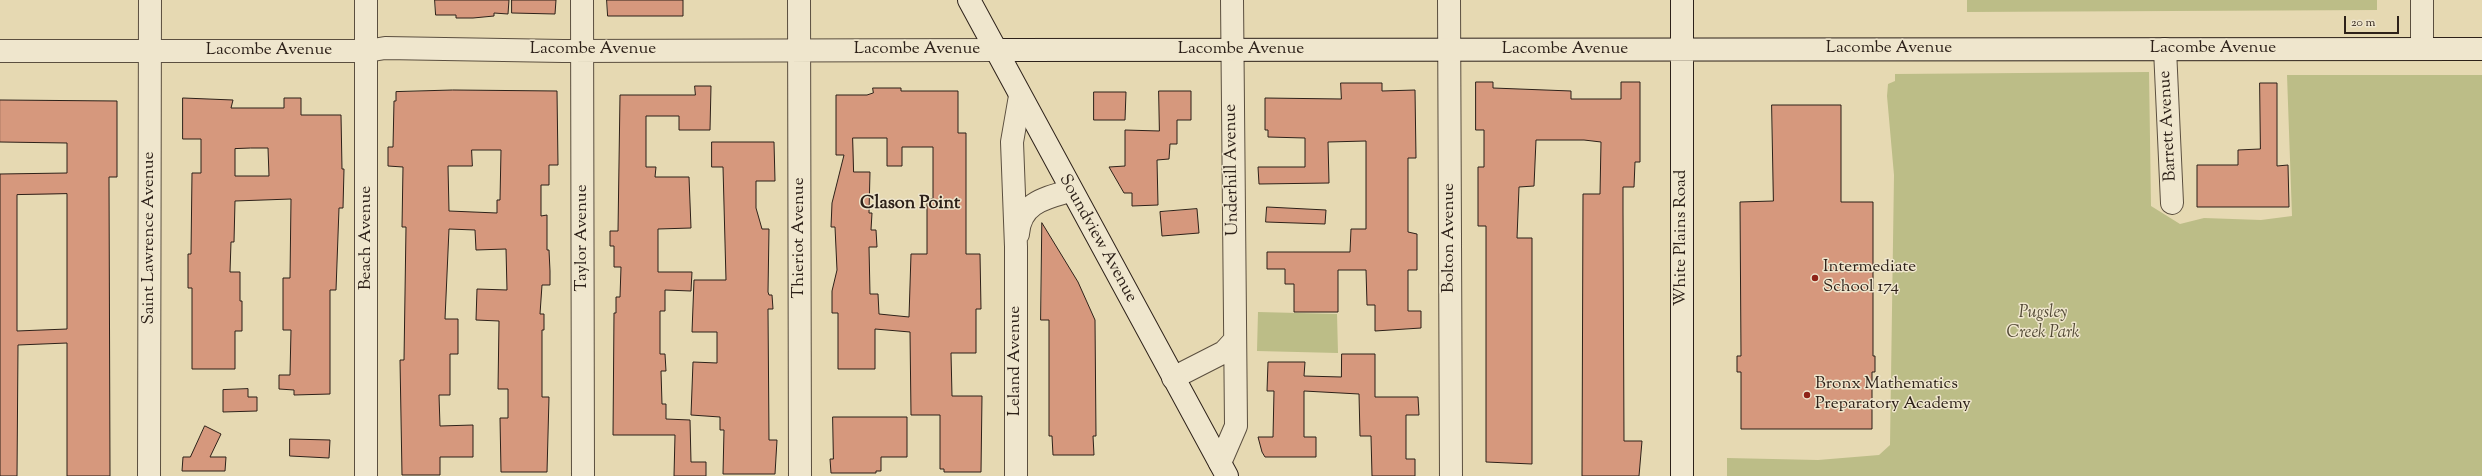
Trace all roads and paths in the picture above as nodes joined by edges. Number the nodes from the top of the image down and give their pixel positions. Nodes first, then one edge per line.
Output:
1 (150, 0) edge
2 (366, 0) edge
3 (582, 0) edge
4 (799, 0) edge
5 (969, 0) edge
6 (1232, 0) edge
7 (1449, 0) edge
8 (1682, 0) edge
9 (2422, 0) edge
10 (1449, 49) junction
11 (2165, 49) junction
12 (2422, 49) junction
13 (2482, 49) edge
14 (800, 50) junction
15 (995, 50) junction
16 (1233, 50) junction
17 (1682, 50) junction
18 (0, 51) edge
19 (150, 51) junction
20 (367, 51) junction
21 (582, 51) junction
22 (1020, 96) junction
23 (1070, 191) junction
24 (2172, 203) dead end
25 (1016, 247) junction
26 (1235, 340) junction
27 (1173, 378) junction
28 (1224, 469) edge
29 (149, 476) edge
30 (366, 476) edge
31 (583, 476) edge
32 (800, 476) edge
33 (1016, 476) edge
34 (1451, 476) edge
35 (1682, 476) edge

1 - 19 street, Saint Lawrence Avenue
2 - 20 street, Beach Avenue
3 - 21 street, Taylor Avenue
4 - 14 street, Thieriot Avenue
5 - 15 street, Soundview Avenue
6 - 16 street, Underhill Avenue
7 - 10 street, Bolton Avenue
8 - 17 street, White Plains Road
9 - 12 street
10 - 16 street, Lacombe Avenue
10 - 17 street, Lacombe Avenue
10 - 34 street, Bolton Avenue
11 - 12 street, Lacombe Avenue
11 - 17 street, Lacombe Avenue
11 - 24 street, Barrett Avenue
12 - 13 street, Lacombe Avenue
14 - 15 street, Lacombe Avenue
14 - 21 street, Lacombe Avenue
14 - 32 street, Thieriot Avenue
15 - 16 street, Lacombe Avenue
15 - 22 street, Soundview Avenue
16 - 26 street, Underhill Avenue
17 - 35 street, White Plains Road
18 - 19 street, Lacombe Avenue
19 - 20 street, Lacombe Avenue
19 - 29 street, Saint Lawrence Avenue
20 - 21 street, Lacombe Avenue
20 - 30 street, Beach Avenue
21 - 31 street, Taylor Avenue
22 - 23 street, Soundview Avenue
22 - 25 street, Leland Avenue
23 - 25 street, Leland Avenue
23 - 27 street, Soundview Avenue
25 - 33 street, Leland Avenue
26 - 27 street
26 - 28 street, Underhill Avenue
27 - 28 street, Soundview Avenue

